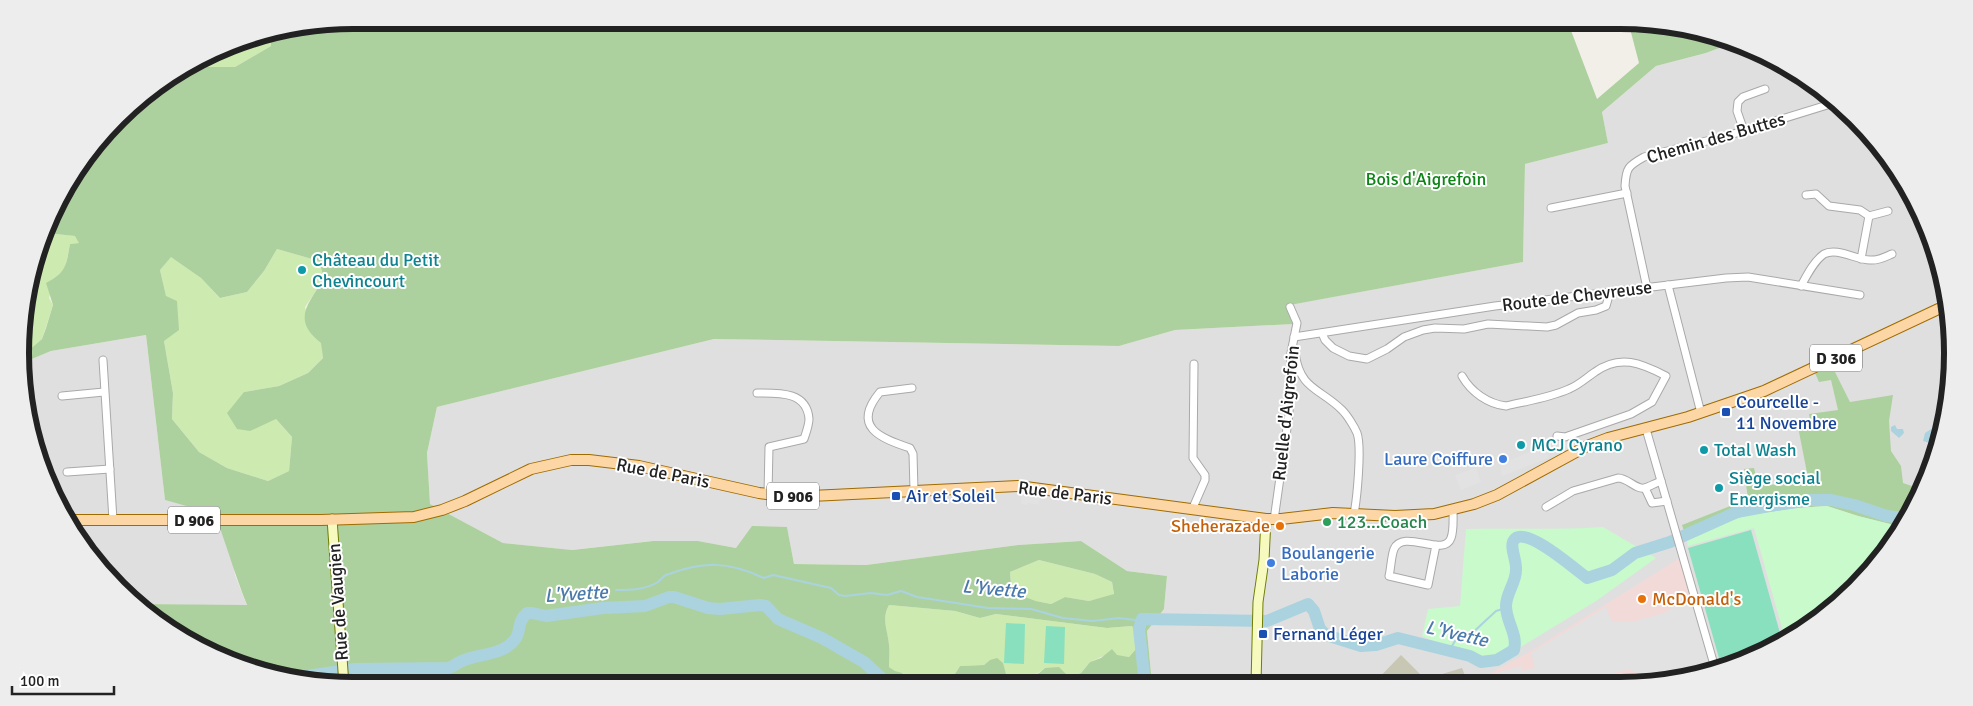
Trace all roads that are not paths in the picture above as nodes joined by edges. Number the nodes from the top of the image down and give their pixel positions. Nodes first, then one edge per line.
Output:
1 (1765, 89) dead end
2 (1828, 105) edge
3 (1744, 130) junction
4 (1627, 193) junction
5 (1806, 195) dead end
6 (1551, 208) dead end
7 (1888, 212) dead end
8 (1870, 216) junction
9 (1892, 254) dead end
10 (1861, 259) junction
11 (1668, 285) junction
12 (1801, 286) junction
13 (1647, 288) junction
14 (1610, 292) junction
15 (1860, 295) dead end
16 (1290, 307) dead end
17 (1941, 308) edge
18 (1322, 333) junction
19 (1296, 339) junction
20 (103, 360) dead end
21 (1194, 364) dead end
22 (1462, 376) dead end
23 (912, 388) dead end
24 (104, 392) junction
25 (758, 393) dead end
26 (62, 396) dead end
27 (1701, 413) junction
28 (1646, 429) junction
29 (1557, 436) dead end
30 (110, 469) junction
31 (67, 472) dead end
32 (1661, 481) junction
33 (1645, 488) junction
34 (914, 490) junction
35 (768, 494) junction
36 (1667, 501) junction
37 (1546, 507) dead end
38 (1192, 510) junction
39 (1453, 510) junction
40 (1354, 514) junction
41 (75, 520) edge
42 (113, 520) junction
43 (332, 520) junction
44 (1270, 520) junction
45 (1436, 545) junction
46 (1714, 663) edge
47 (344, 677) edge
48 (1256, 677) edge

1 - 3 street
2 - 3 street, Chemin des Buttes
3 - 4 street, Chemin des Buttes
4 - 6 street
4 - 13 street, Chemin des Buttes
5 - 8 street
7 - 8 street
8 - 10 street
9 - 10 street
10 - 12 street
11 - 12 street, Route de Chevreuse
11 - 13 street, Route de Chevreuse
11 - 27 street
12 - 15 street, Route de Chevreuse
13 - 14 street, Route de Chevreuse
14 - 18 street, Route de Chevreuse
14 - 18 street
16 - 19 street, Ruelle d'Aigrefoin
17 - 27 main road, D 306
18 - 19 street, Route de Chevreuse
19 - 40 street
19 - 44 street, Ruelle d'Aigrefoin
20 - 24 street
21 - 38 street
22 - 29 street
23 - 34 street
24 - 26 street
24 - 30 street
25 - 35 street
27 - 28 main road, D 306
28 - 32 street
28 - 39 main road, D 306
30 - 31 street
30 - 42 street
32 - 33 street
32 - 36 street
33 - 36 street
33 - 37 street
34 - 35 main road, Rue de Paris / D 906
34 - 38 main road, Rue de Paris / D 906
35 - 43 main road, Rue de Paris / D 906
36 - 46 street
38 - 44 main road, Rue de Paris / D 906
39 - 40 main road, D 306
39 - 45 street
40 - 44 main road, D 306
41 - 42 main road, Rue de Paris / D 906
42 - 43 main road, Rue de Paris / D 906
43 - 47 street, Rue de Vaugien
44 - 48 street
45 - 45 street

